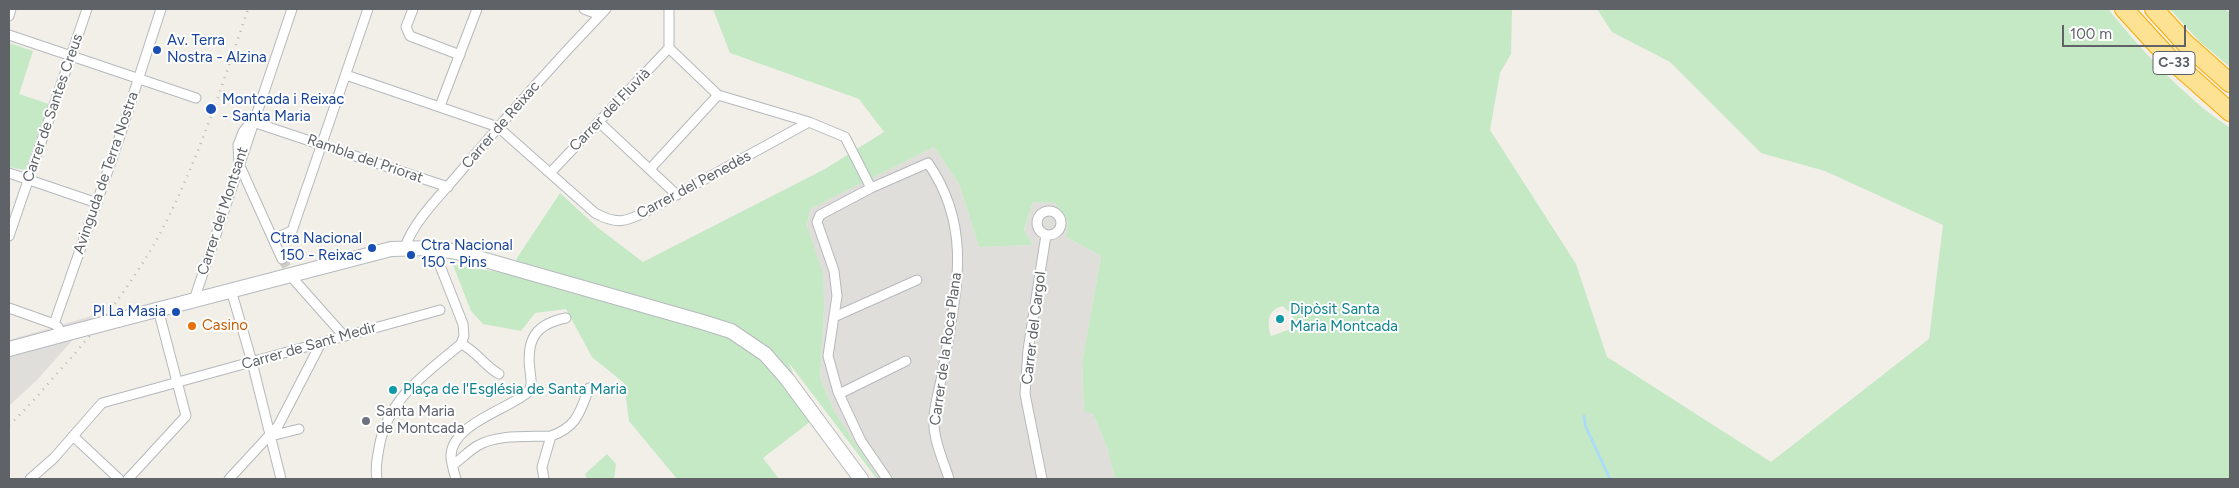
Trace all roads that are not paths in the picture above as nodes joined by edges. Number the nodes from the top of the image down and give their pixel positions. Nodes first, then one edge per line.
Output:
1 (11, 9) edge
2 (88, 9) edge
3 (161, 9) edge
4 (292, 9) edge
5 (368, 9) edge
6 (413, 9) edge
7 (477, 9) edge
8 (584, 9) edge
9 (669, 9) edge
10 (2124, 9) edge
11 (2154, 9) edge
12 (603, 12) edge
13 (9, 16) edge
14 (9, 35) edge
15 (669, 48) junction
16 (460, 55) junction
17 (72, 56) junction
18 (346, 75) junction
19 (139, 78) junction
20 (2230, 83) edge
21 (718, 95) junction
22 (196, 98) dead end
23 (440, 106) junction
24 (2230, 112) edge
25 (253, 122) junction
26 (599, 122) junction
27 (809, 122) junction
28 (498, 127) junction
29 (322, 144) junction
30 (239, 164) junction
31 (650, 169) junction
32 (551, 172) junction
33 (9, 173) edge
34 (28, 180) junction
35 (448, 187) junction
36 (871, 188) junction
37 (678, 195) junction
38 (96, 204) junction
39 (1046, 235) dead end
40 (9, 236) edge
41 (273, 239) junction
42 (406, 247) junction
43 (433, 248) junction
44 (282, 259) tunnel mouth
45 (917, 280) dead end
46 (295, 281) tunnel mouth
47 (231, 290) junction
48 (194, 300) junction
49 (9, 308) edge
50 (158, 309) junction
51 (440, 310) dead end
52 (566, 318) dead end
53 (834, 318) junction
54 (58, 329) junction
55 (344, 336) junction
56 (321, 343) junction
57 (461, 344) junction
58 (9, 349) edge
59 (906, 361) dead end
60 (252, 362) junction
61 (499, 374) dead end
62 (178, 383) junction
63 (589, 388) dead end
64 (839, 394) junction
65 (299, 429) dead end
66 (73, 436) junction
67 (272, 436) junction
68 (551, 436) junction
69 (452, 465) junction
70 (30, 479) edge
71 (119, 479) edge
72 (128, 479) edge
73 (229, 479) edge
74 (281, 479) edge
75 (377, 479) edge
76 (456, 479) edge
77 (544, 479) edge
78 (862, 479) edge
79 (887, 479) edge
80 (949, 479) edge
81 (1042, 479) edge

1 - 13 street
2 - 17 street, Carrer de Santes Creus
3 - 19 street, Avinguda de Terra Nostra
4 - 25 street
5 - 18 street
6 - 16 street
7 - 16 street
8 - 12 street
9 - 15 street
10 - 24 highway, C-33
11 - 20 highway, C-33
12 - 28 street, Carrer de Reixac
14 - 17 street
15 - 21 street
15 - 26 street, Carrer del Fluvià
16 - 23 street
17 - 19 street
17 - 34 street, Carrer de Santes Creus
18 - 23 street, Carrer del Penedès
18 - 29 street
19 - 22 street
19 - 38 street, Avinguda de Terra Nostra
21 - 27 street
21 - 31 street
23 - 28 street, Carrer del Penedès
25 - 29 street, Rambla del Priorat
25 - 30 street
26 - 31 street
26 - 32 street, Carrer del Fluvià
27 - 36 street
27 - 37 street, Carrer del Penedès
28 - 32 street, Carrer del Penedès
28 - 35 street, Carrer de Reixac
29 - 35 street, Rambla del Priorat
29 - 41 street
30 - 41 street
30 - 48 street, Carrer del Montsant
31 - 37 street
32 - 37 street, Carrer del Penedès
33 - 34 street
34 - 38 street
34 - 40 street, Carrer de Santes Creus
35 - 42 street, Carrer de Reixac
36 - 53 street
36 - 80 street, Carrer de la Roca Plana
38 - 54 street, Avinguda de Terra Nostra
39 - 81 street, Carrer del Cargol
41 - 44 street
42 - 43 main road
42 - 47 main road
43 - 57 street
43 - 78 main road
45 - 53 street
46 - 55 street
47 - 48 main road
47 - 60 street
48 - 50 main road
49 - 54 street
50 - 54 main road, bridge
50 - 62 street
51 - 55 street, Carrer de Sant Medir
52 - 69 street
53 - 64 street
54 - 58 main road
55 - 56 street, Carrer de Sant Medir
56 - 60 street, Carrer de Sant Medir
56 - 67 street
57 - 61 street
57 - 75 street
59 - 64 street
60 - 62 street, Carrer de Sant Medir
60 - 67 street
62 - 66 street, Carrer de Sant Medir
62 - 72 street
63 - 68 street
64 - 79 street
65 - 67 street
66 - 70 street, Carrer de Sant Medir
66 - 71 street
67 - 73 street
67 - 74 street
68 - 69 street
68 - 77 street
69 - 76 street

